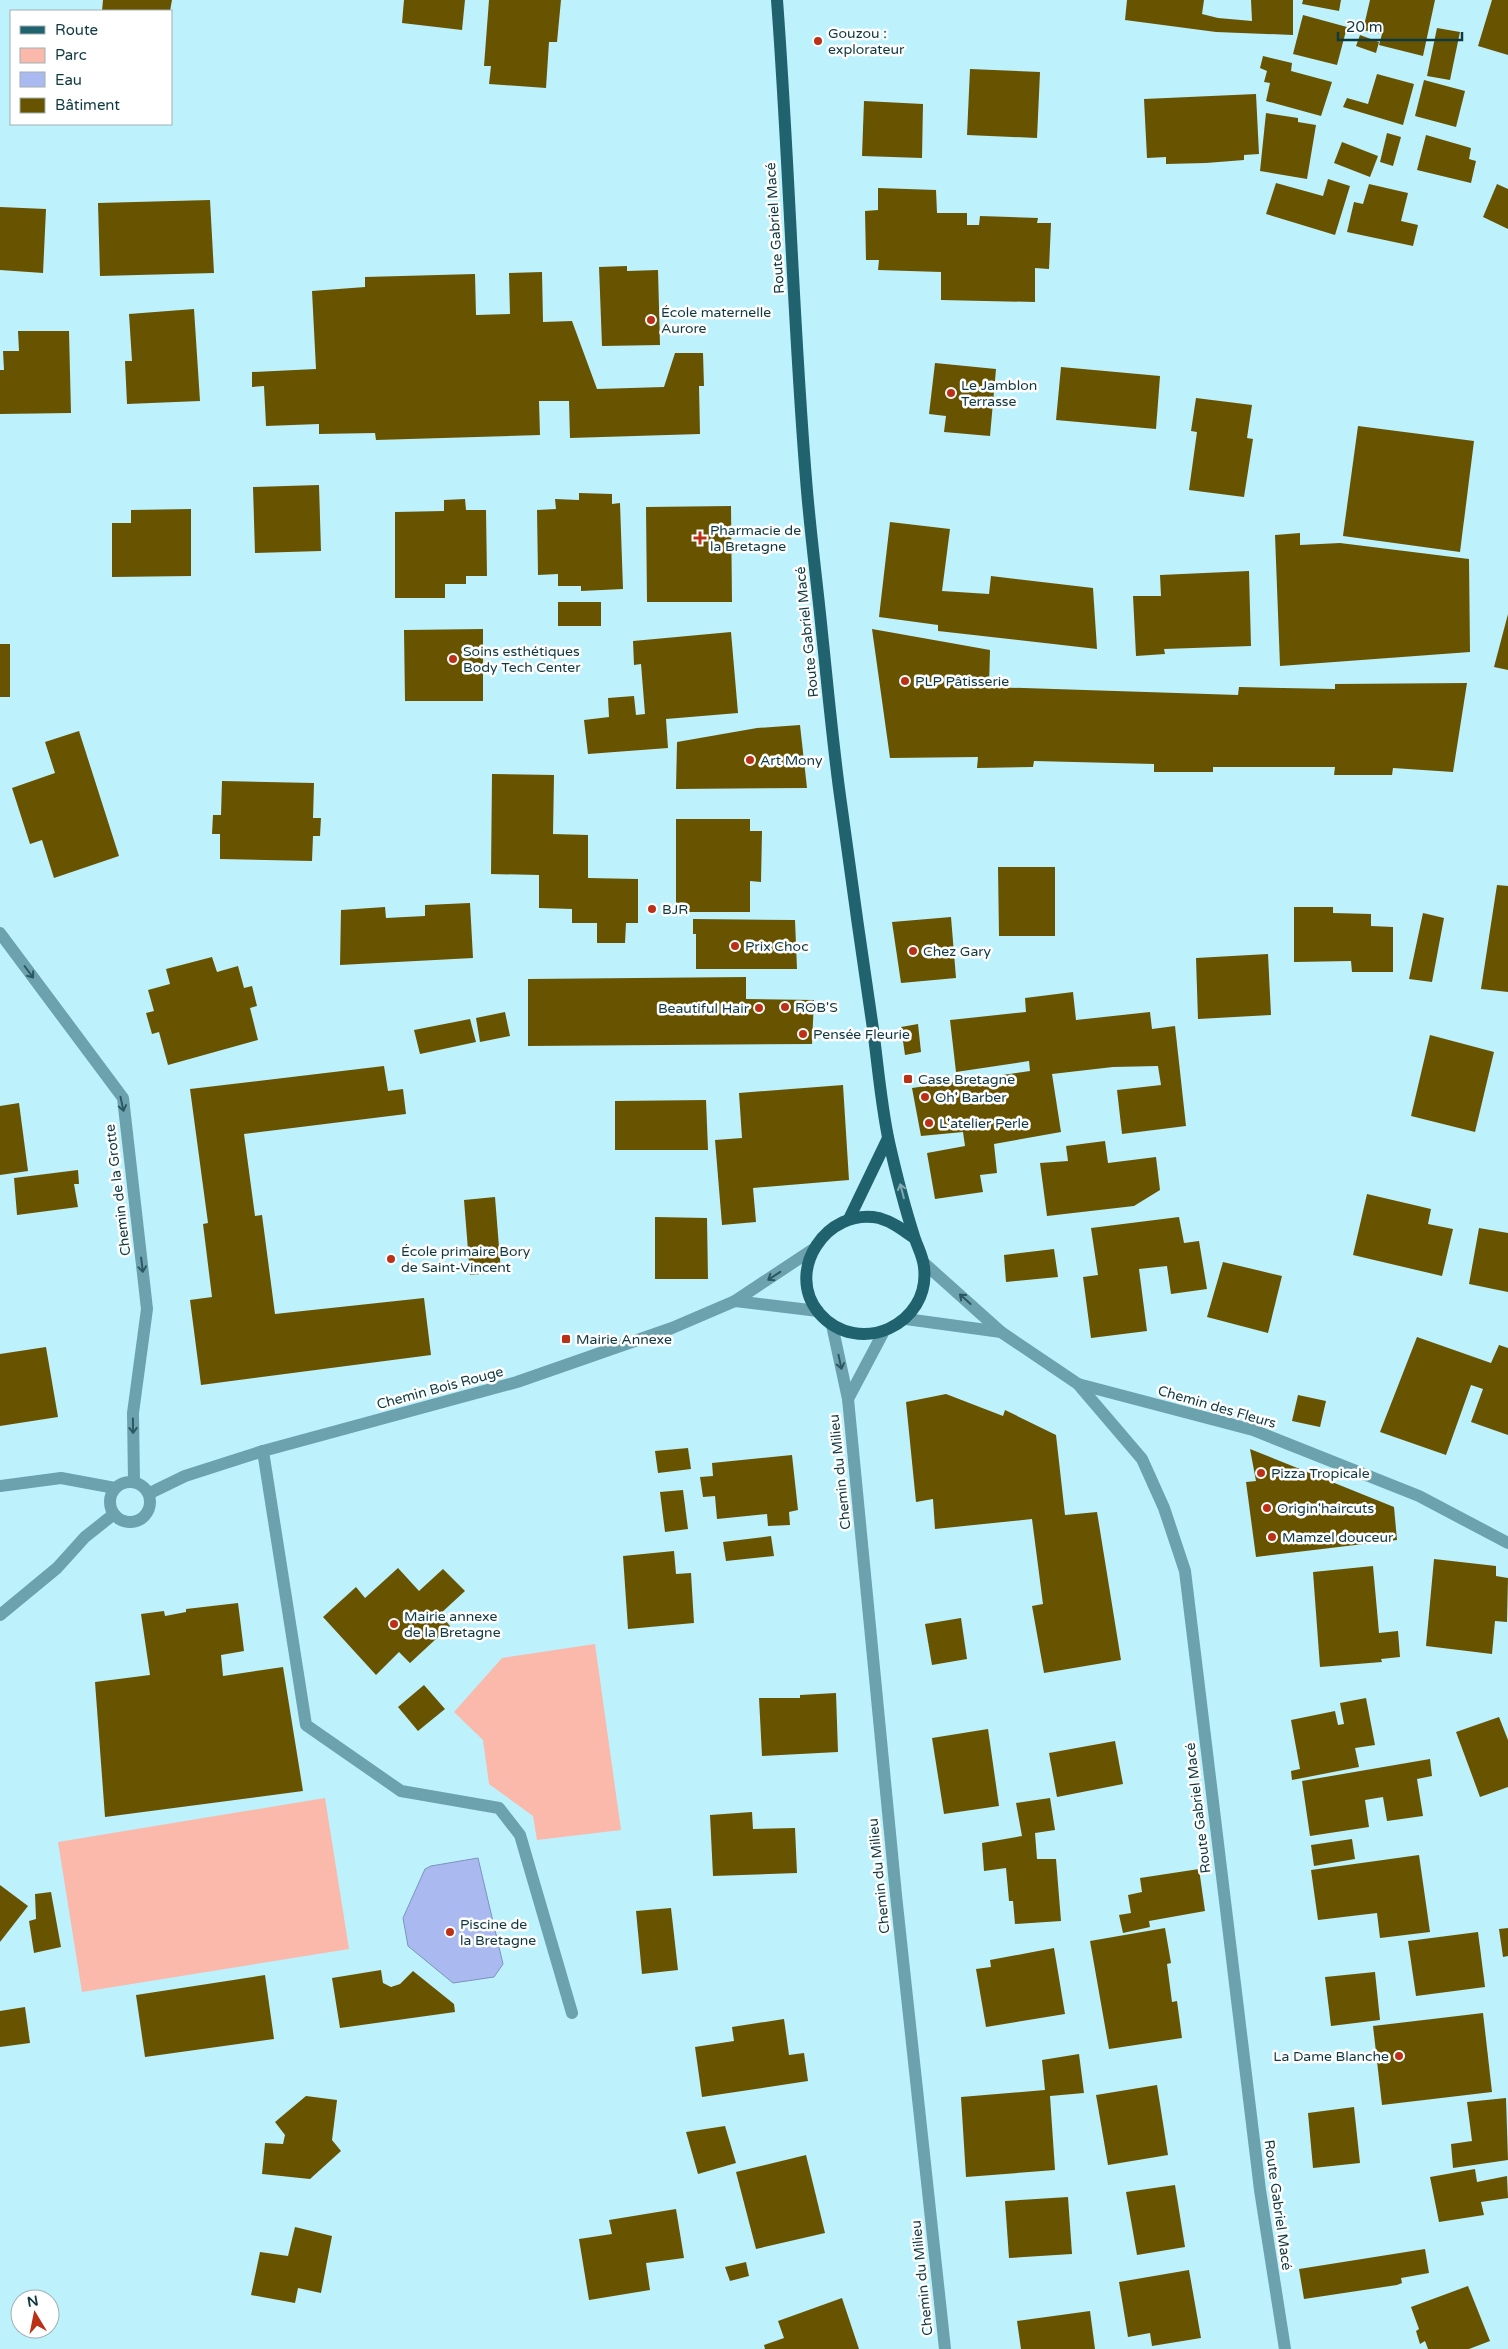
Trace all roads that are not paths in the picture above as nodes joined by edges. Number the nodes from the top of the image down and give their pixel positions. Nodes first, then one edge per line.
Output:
1 (777, 0) edge
2 (0, 933) edge
3 (888, 1138) junction
4 (849, 1219) junction
5 (914, 1238) junction
6 (812, 1250) junction
7 (924, 1263) junction
8 (735, 1301) junction
9 (818, 1311) junction
10 (906, 1319) junction
11 (832, 1325) junction
12 (1001, 1332) junction
13 (883, 1333) junction
14 (1078, 1384) junction
15 (848, 1399) junction
16 (264, 1451) junction
17 (134, 1482) junction
18 (0, 1486) edge
19 (115, 1488) junction
20 (150, 1493) junction
21 (114, 1514) junction
22 (1508, 1543) edge
23 (0, 1615) edge
24 (572, 2013) dead end
25 (945, 2349) edge
26 (1285, 2349) edge

1 - 3 main road, Route Gabriel Macé
2 -> 17 street, Chemin de la Grotte
3 - 4 main road
5 -> 3 main road, Route Gabriel Macé
4 - 5 main road
4 - 6 main road
5 - 7 main road
6 -> 8 street, Chemin Bois Rouge
6 - 9 main road
7 - 10 main road
12 -> 7 street, Route Gabriel Macé
8 - 9 street
8 - 16 street, Chemin Bois Rouge
9 - 11 main road
10 - 12 street, Route Gabriel Macé
10 - 13 main road
11 - 13 main road
11 -> 15 street, Chemin du Milieu
12 - 14 street, Route Gabriel Macé
13 - 15 street, Chemin du Milieu
14 - 22 street, Chemin des Fleurs
14 - 26 street, Route Gabriel Macé
15 - 25 street, Chemin du Milieu
16 - 20 street, Chemin Bois Rouge
16 - 24 street
17 - 19 street
17 - 20 street
18 - 19 street
19 - 21 street
20 - 21 street
21 - 23 street

